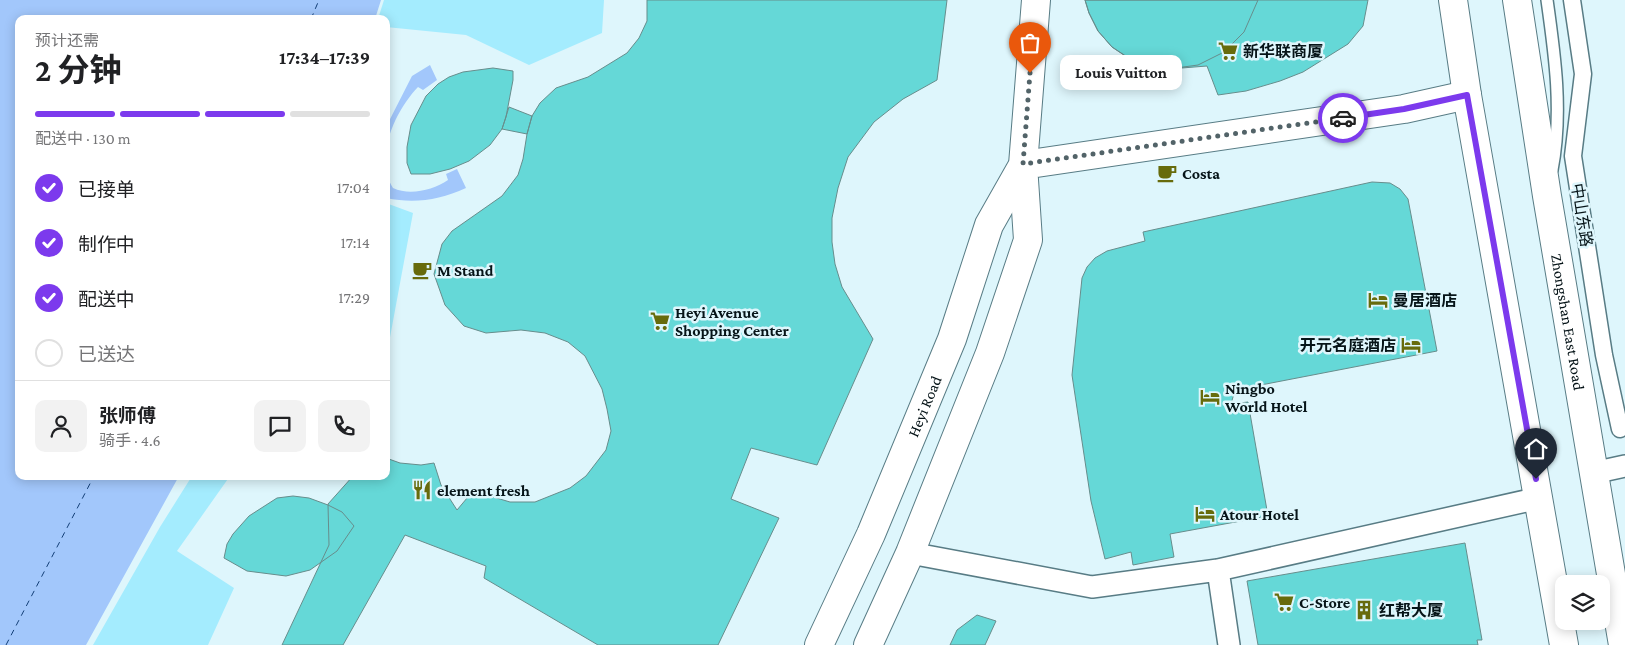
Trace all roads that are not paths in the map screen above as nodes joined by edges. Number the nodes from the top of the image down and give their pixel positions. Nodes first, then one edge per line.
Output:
1 (1036, 0) edge
2 (1453, 0) edge
3 (1517, 0) edge
4 (1546, 0) edge
5 (1572, 0) edge
6 (1467, 95) junction
7 (1023, 164) junction
8 (1547, 196) junction
9 (1620, 429) dead end
10 (1625, 466) edge
11 (1593, 473) junction
12 (1539, 498) junction
13 (910, 553) junction
14 (1218, 570) junction
15 (819, 645) edge
16 (868, 645) edge
17 (1228, 645) edge
18 (1564, 645) edge
19 (1623, 645) edge

1 - 7 main road, Heyi Road
2 - 6 main road
3 - 8 main road, Zhongshan East Road
4 - 8 lane
5 - 9 street, 中山东路
6 - 7 main road
6 - 12 main road
7 - 13 main road, Heyi Road
7 - 15 main road, Heyi Road
8 - 11 main road, Zhongshan East Road
10 - 11 street
11 - 19 main road, Zhongshan East Road
12 - 14 street
12 - 18 main road
13 - 14 street
13 - 16 main road, Heyi Road
14 - 17 street

